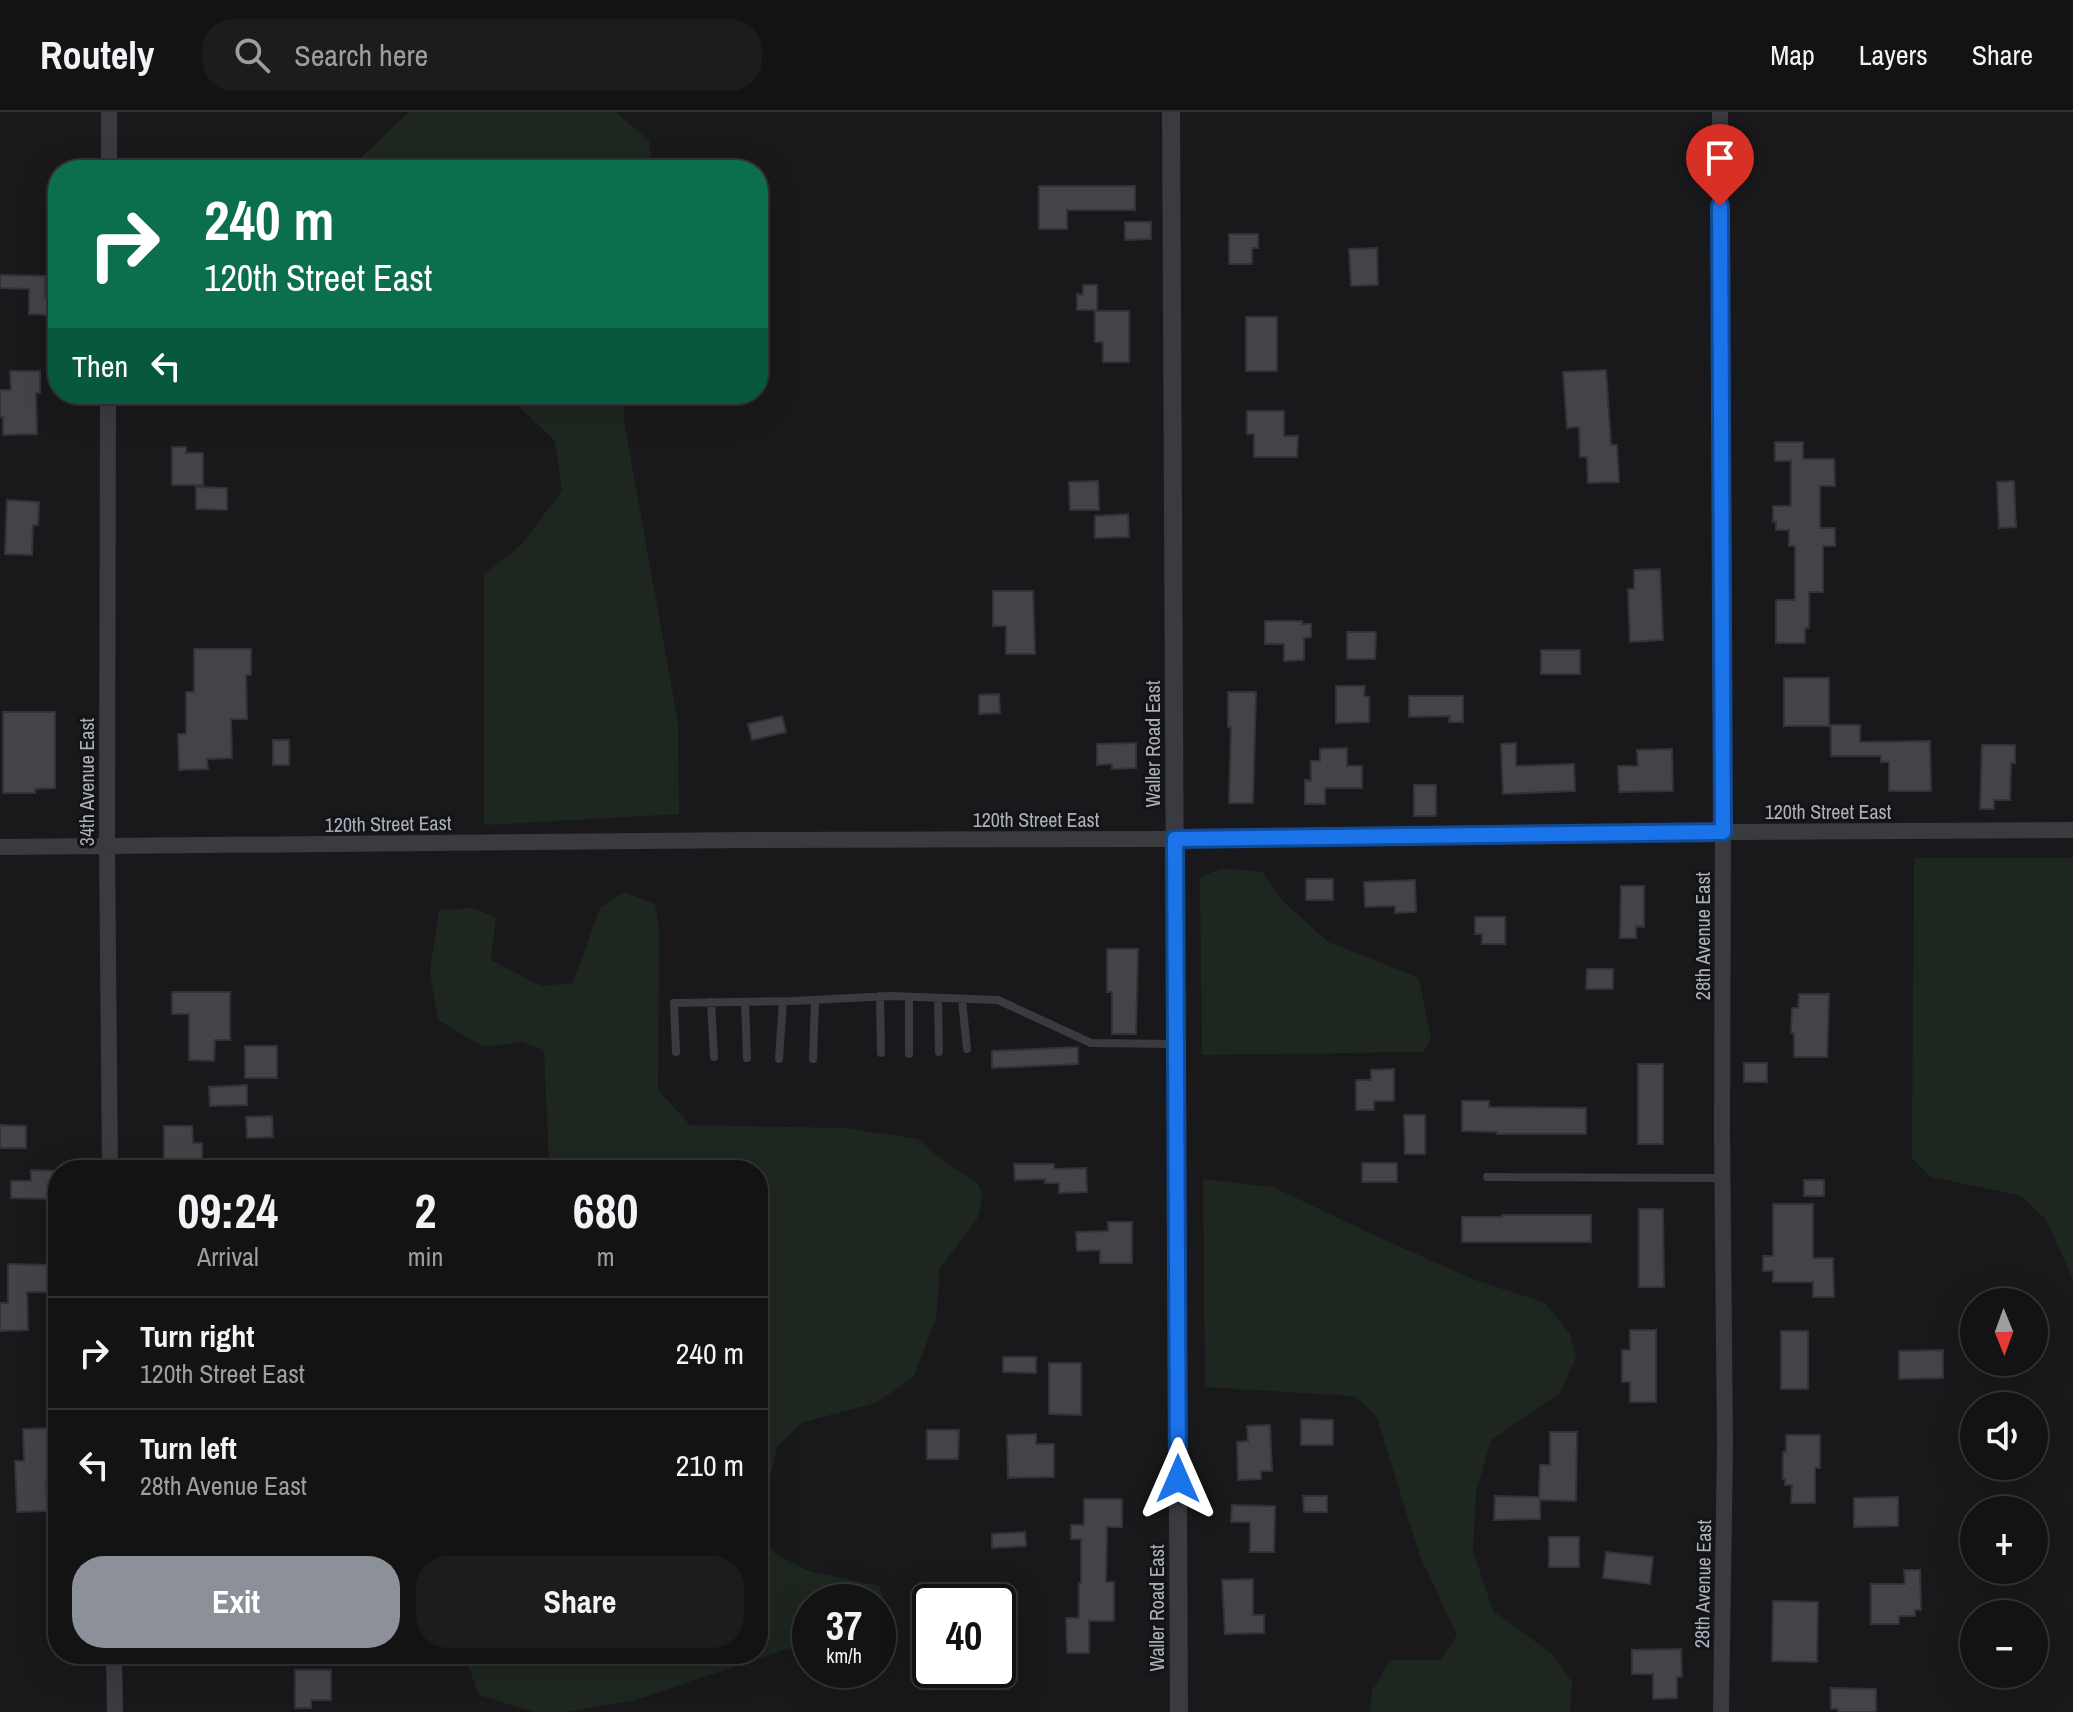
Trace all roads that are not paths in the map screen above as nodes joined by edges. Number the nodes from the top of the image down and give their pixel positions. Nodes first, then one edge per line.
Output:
1 (109, 112) edge
2 (1171, 112) edge
3 (1720, 112) edge
4 (109, 160) edge
5 (108, 404) edge
6 (2073, 830) edge
7 (1723, 832) junction
8 (1175, 839) junction
9 (0, 847) edge
10 (107, 847) junction
11 (880, 996) junction
12 (909, 997) junction
13 (938, 998) junction
14 (962, 999) junction
15 (815, 1000) junction
16 (783, 1001) junction
17 (711, 1002) junction
18 (745, 1002) junction
19 (1176, 1044) junction
20 (967, 1049) dead end
21 (676, 1052) dead end
22 (939, 1052) dead end
23 (881, 1053) dead end
24 (909, 1054) dead end
25 (714, 1057) dead end
26 (747, 1058) dead end
27 (779, 1059) dead end
28 (813, 1059) dead end
29 (110, 1160) edge
30 (1487, 1177) dead end
31 (1722, 1178) junction
32 (114, 1664) edge
33 (115, 1712) edge
34 (1179, 1712) edge
35 (1721, 1712) edge

1 - 4 street
2 - 8 street, Waller Road East
3 - 7 street, 28th Avenue East
5 - 10 street, 34th Avenue East
6 - 7 street, 120th Street East
7 - 8 street, 120th Street East
7 - 31 street, 28th Avenue East
8 - 10 street, 120th Street East
8 - 19 street, Waller Road East
9 - 10 street, 120th Street East
10 - 29 street, 34th Avenue East
11 - 12 lane
11 - 15 lane
11 - 23 lane
12 - 13 lane
12 - 24 lane
13 - 14 lane
13 - 22 lane
14 - 19 lane
14 - 20 lane
15 - 16 lane
15 - 28 lane
16 - 18 lane
16 - 27 lane
17 - 18 lane
17 - 21 lane
17 - 25 lane
18 - 26 lane
19 - 34 street, Waller Road East
30 - 31 lane
31 - 35 street, 28th Avenue East
32 - 33 street

